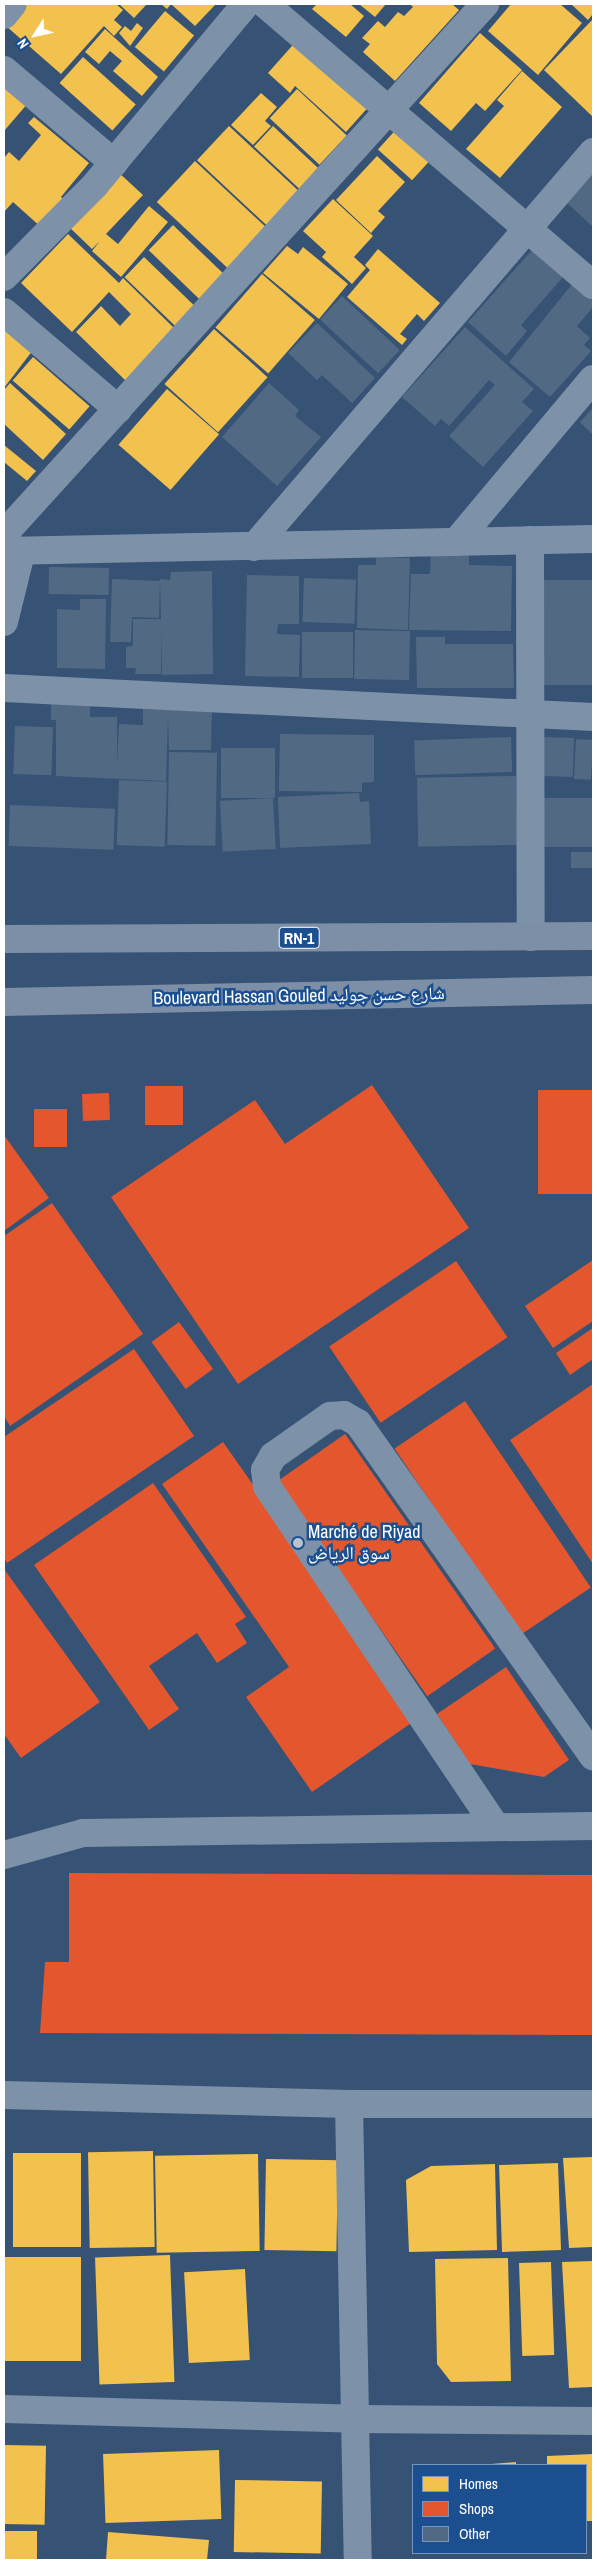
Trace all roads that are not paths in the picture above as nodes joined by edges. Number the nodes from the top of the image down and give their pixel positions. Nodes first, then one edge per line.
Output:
1 (13, 4) edge
2 (246, 4) edge
3 (265, 4) edge
4 (485, 4) edge
5 (4, 15) edge
6 (4, 70) edge
7 (390, 108) junction
8 (593, 152) edge
9 (114, 163) junction
10 (527, 228) junction
11 (4, 277) edge
12 (593, 285) edge
13 (4, 312) edge
14 (593, 379) edge
15 (118, 409) junction
16 (593, 539) edge
17 (530, 540) junction
18 (456, 542) junction
19 (9, 546) edge
20 (254, 547) junction
21 (4, 622) edge
22 (4, 688) edge
23 (529, 714) junction
24 (593, 717) edge
25 (593, 936) edge
26 (531, 937) junction
27 (4, 939) edge
28 (593, 990) edge
29 (4, 1002) edge
30 (593, 1756) edge
31 (593, 1826) edge
32 (496, 1827) junction
33 (4, 1855) edge
34 (4, 2095) edge
35 (349, 2104) junction
36 (593, 2104) edge
37 (4, 2408) edge
38 (356, 2419) junction
39 (593, 2421) edge
40 (358, 2560) edge

1 - 5 street
2 - 9 street
3 - 7 street
4 - 7 street
6 - 9 street
7 - 10 street
7 - 15 street
8 - 10 street
9 - 11 street
10 - 12 street
10 - 20 street
13 - 15 street
14 - 18 street
15 - 19 street
16 - 17 street
17 - 18 street
17 - 23 street
18 - 20 street
19 - 20 street
19 - 21 street
22 - 23 street
23 - 24 street
23 - 26 street
25 - 26 main road, RN-1
26 - 27 main road, RN-1
28 - 29 main road, Boulevard Hassan Gouled شارع حسن جوليد
30 - 32 street
31 - 32 street
32 - 33 street
34 - 35 street
35 - 36 street
35 - 38 street
37 - 38 street
38 - 39 street
38 - 40 street

